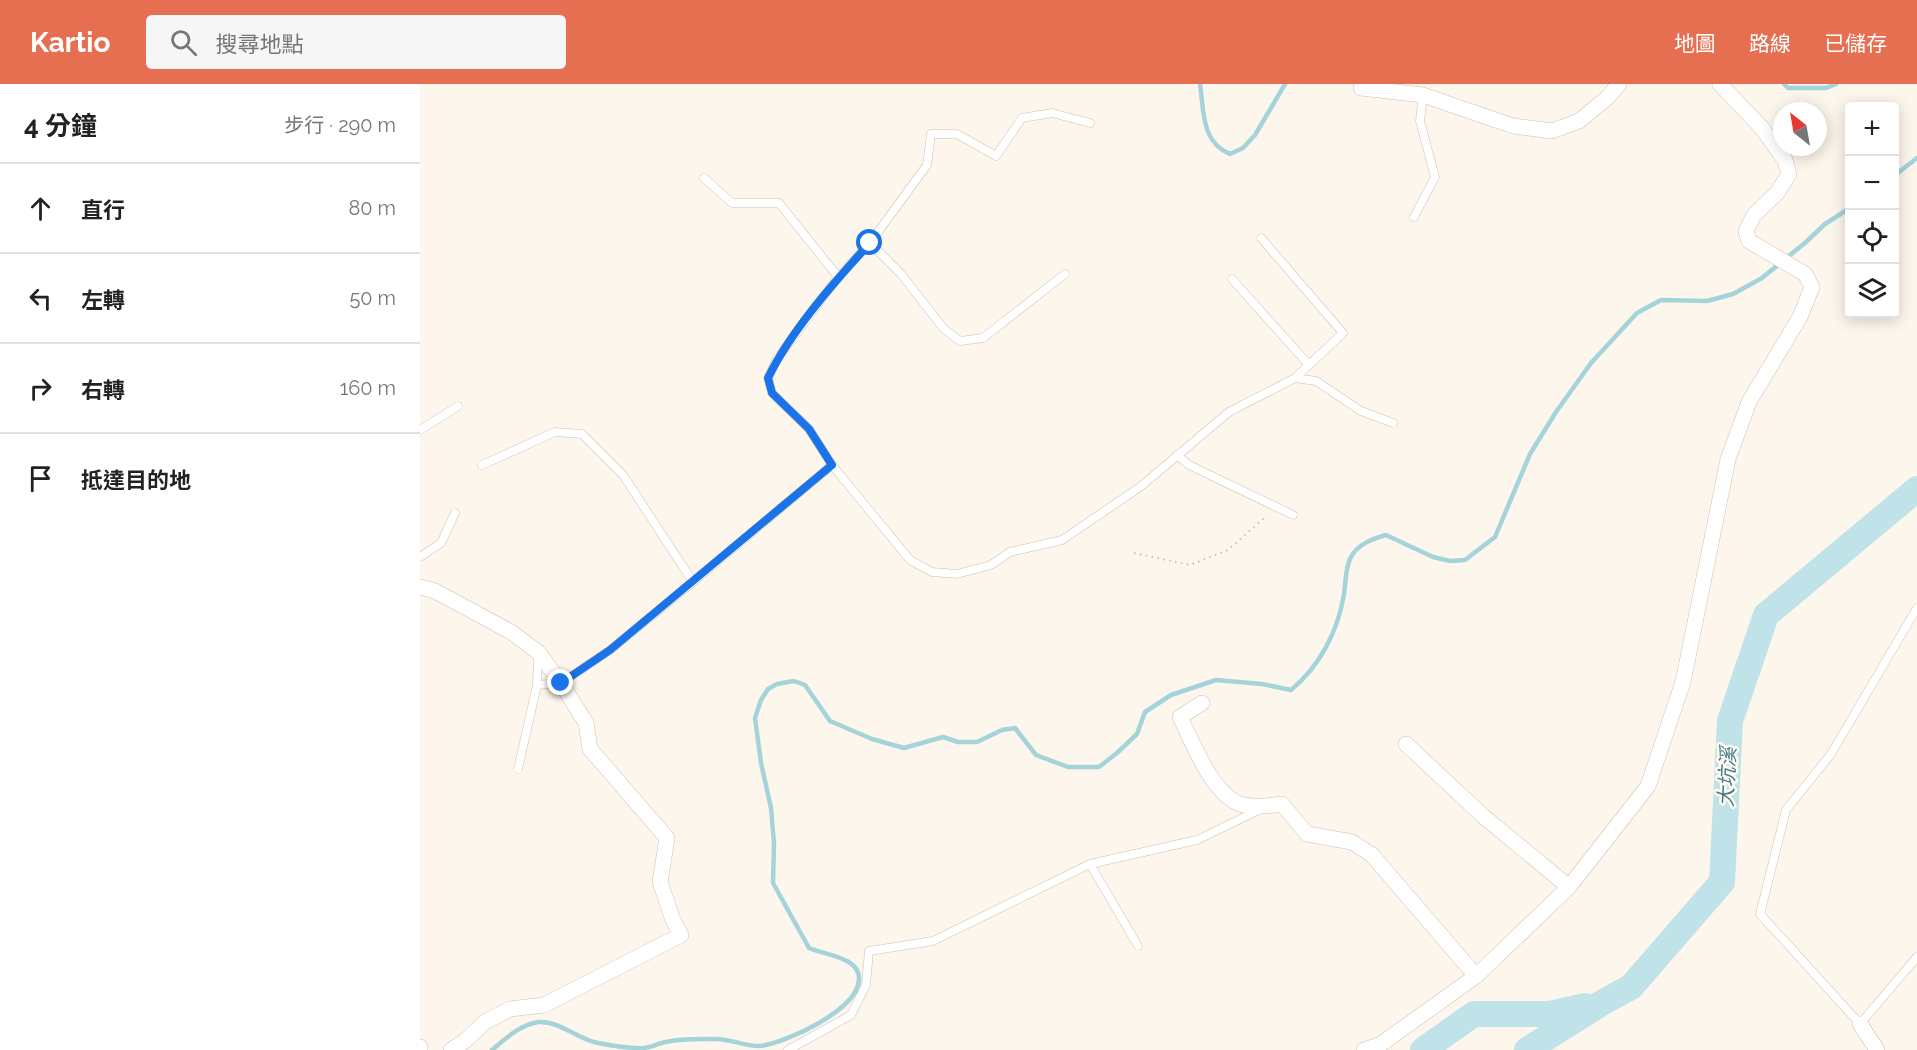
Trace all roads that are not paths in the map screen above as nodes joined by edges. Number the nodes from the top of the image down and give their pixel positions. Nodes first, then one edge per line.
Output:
1 (1619, 84) edge
2 (1720, 84) edge
3 (1361, 88) dead end
4 (1423, 94) junction
5 (1090, 123) dead end
6 (704, 178) dead end
7 (1414, 217) dead end
8 (1261, 238) dead end
9 (870, 243) junction
10 (1065, 274) dead end
11 (838, 277) junction
12 (1232, 279) dead end
13 (1310, 364) junction
14 (1295, 378) junction
15 (458, 406) dead end
16 (1393, 423) dead end
17 (420, 430) edge
18 (1177, 455) junction
19 (482, 465) dead end
20 (832, 465) junction
21 (455, 513) dead end
22 (1293, 515) dead end
23 (420, 557) edge
24 (693, 582) junction
25 (420, 587) edge
26 (1917, 608) edge
27 (538, 652) junction
28 (561, 683) junction
29 (537, 685) junction
30 (1202, 703) dead end
31 (1406, 744) dead end
32 (518, 769) dead end
33 (1265, 807) junction
34 (1090, 864) junction
35 (1569, 887) junction
36 (1138, 946) dead end
37 (1917, 957) edge
38 (1476, 976) junction
39 (1860, 1024) junction
40 (452, 1050) edge
41 (788, 1050) edge
42 (1364, 1050) edge
43 (1877, 1050) edge

1 - 4 street
2 - 35 street
3 - 4 street
4 - 7 lane
5 - 9 lane
6 - 11 lane
8 - 13 lane
9 - 10 lane
9 - 11 lane
11 - 20 lane
12 - 13 lane
13 - 14 lane
14 - 16 lane
14 - 18 lane
15 - 17 lane
18 - 20 lane
18 - 22 lane
19 - 24 lane
20 - 24 lane
21 - 23 lane
24 - 28 lane
25 - 27 street
26 - 39 lane
27 - 28 street
27 - 29 lane
28 - 29 lane
28 - 40 street
29 - 32 lane
30 - 33 street
31 - 35 street
33 - 34 lane
33 - 38 street
34 - 36 lane
34 - 41 lane
35 - 38 street
37 - 39 lane
38 - 42 street
39 - 43 street

